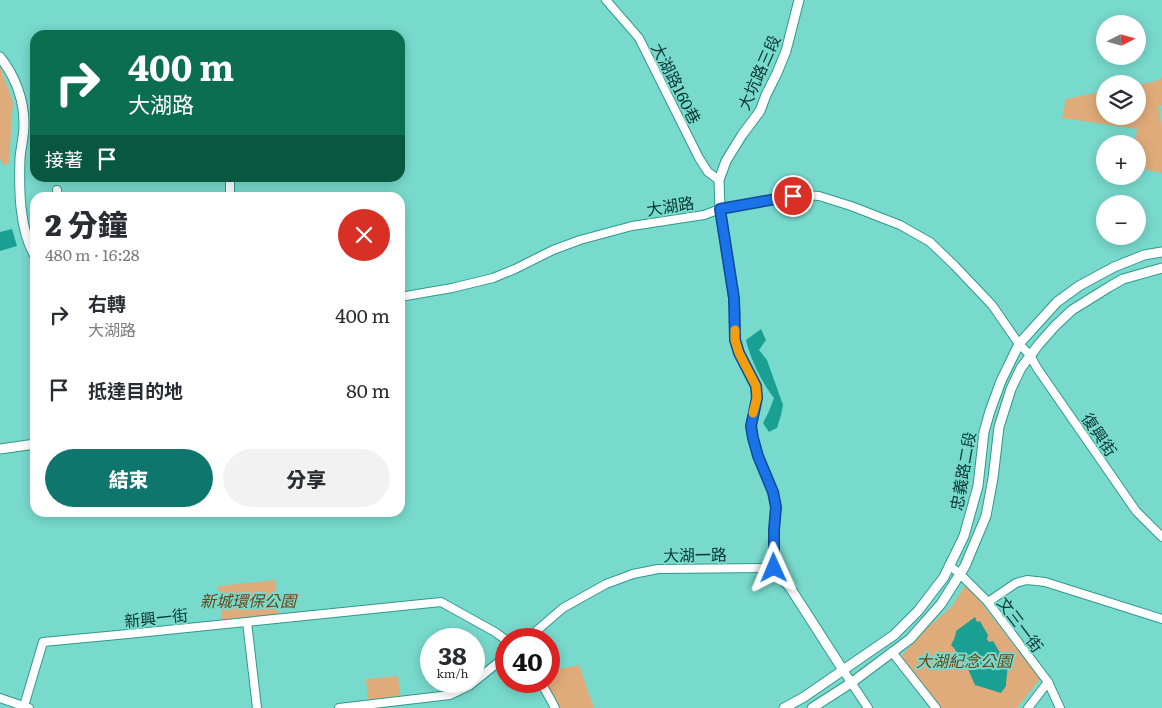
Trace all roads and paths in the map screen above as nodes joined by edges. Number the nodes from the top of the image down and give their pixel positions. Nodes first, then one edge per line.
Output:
1 (606, 0) edge
2 (799, 0) edge
3 (0, 57) edge
4 (719, 180) junction
5 (720, 209) junction
6 (30, 244) edge
7 (1162, 252) edge
8 (1162, 268) edge
9 (405, 296) edge
10 (1019, 344) junction
11 (1030, 355) junction
12 (30, 445) edge
13 (0, 449) edge
14 (1162, 537) edge
15 (949, 565) junction
16 (774, 568) junction
17 (960, 574) junction
18 (988, 602) junction
19 (1162, 619) edge
20 (247, 622) junction
21 (540, 628) edge
22 (495, 632) edge
23 (892, 652) junction
24 (495, 665) edge
25 (843, 670) junction
26 (1048, 682) junction
27 (851, 683) junction
28 (547, 693) edge
29 (0, 698) edge
30 (402, 705) edge
31 (27, 707) edge
32 (257, 708) edge
33 (339, 708) edge
34 (554, 708) edge
35 (784, 708) edge
36 (812, 708) edge
37 (868, 708) edge
38 (936, 708) edge
39 (1028, 708) edge
40 (1060, 708) edge

1 - 4 street, 大湖路160巷
2 - 4 street, 大坑路三段
3 - 6 street
4 - 5 street, 大坑路三段
5 - 9 street, 大湖路
5 - 10 street, 大湖路
5 - 16 street, 大坑路三段
7 - 10 street, 忠義路二段
8 - 11 street, 忠義路二段
10 - 11 street, 復興街
10 - 15 street, 忠義路二段
11 - 14 street, 復興街
11 - 17 street, 忠義路二段
12 - 13 street
15 - 17 street, 文三一街
15 - 25 street, 忠義路二段
16 - 21 street, 大湖一路
16 - 25 street
17 - 18 street, 文三一街
17 - 23 street, 忠義路二段
18 - 19 street
18 - 26 street, 文三一街
20 - 22 street, 新興一街
20 - 31 street, 新興一街
20 - 32 street
23 - 27 street, 忠義路二段
23 - 38 street
24 - 30 street
25 - 27 street
25 - 35 street, 忠義路二段
26 - 39 street
26 - 40 street, 文三一街
27 - 36 street, 忠義路二段
27 - 37 street
28 - 34 street
29 - 31 street
30 - 33 street

